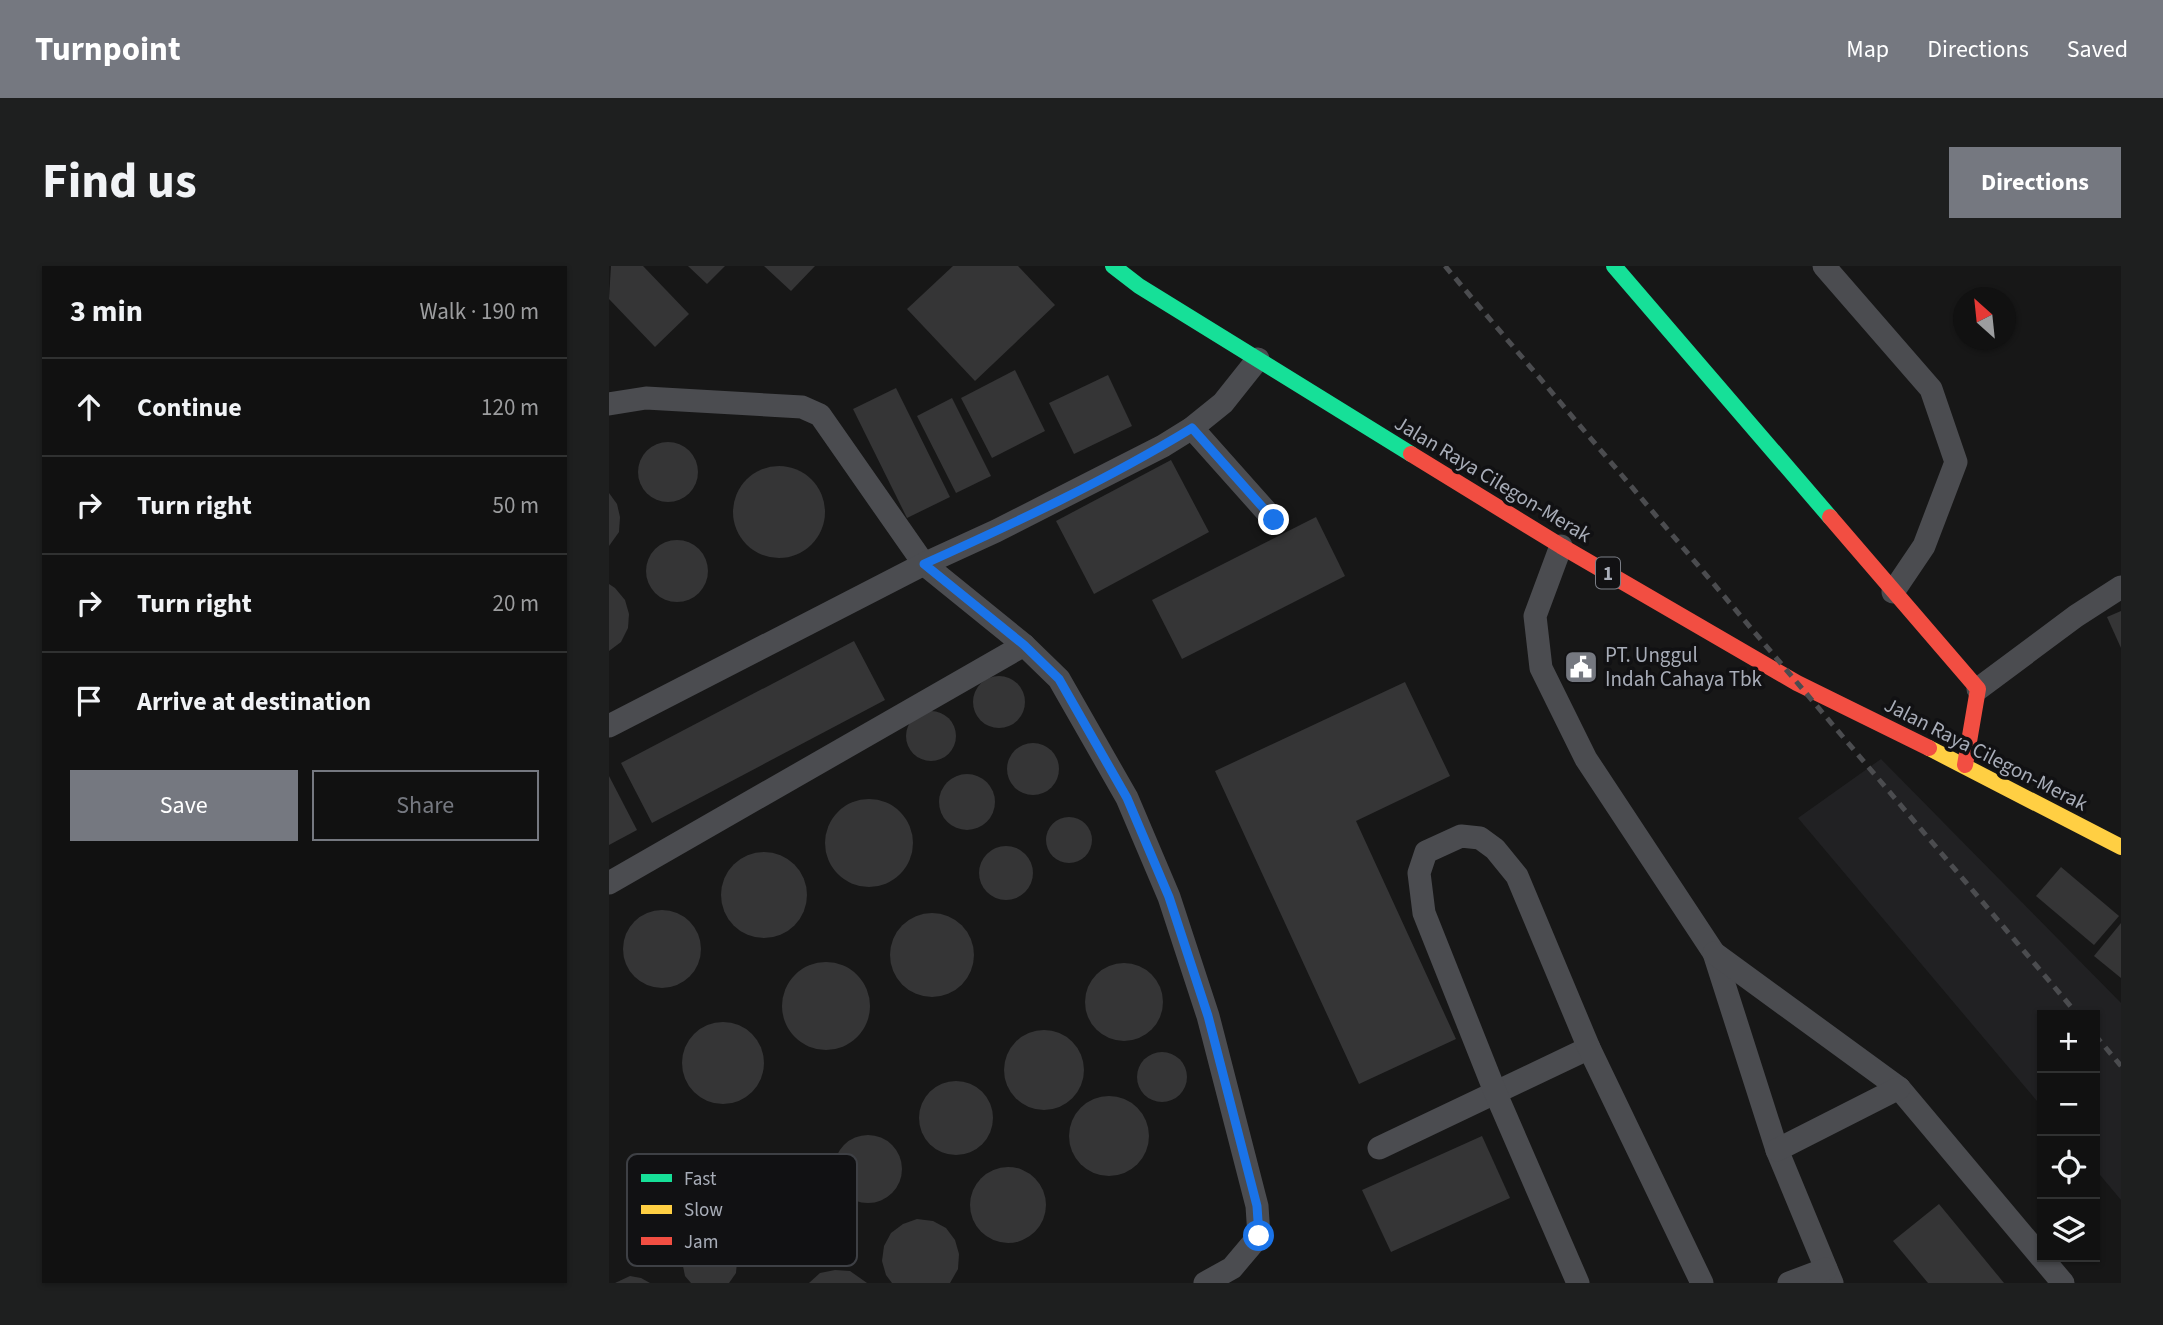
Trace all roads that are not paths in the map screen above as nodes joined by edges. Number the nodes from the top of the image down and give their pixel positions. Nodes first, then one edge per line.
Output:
1 (1113, 266) edge
2 (1613, 266) edge
3 (1824, 266) edge
4 (1258, 359) junction
5 (609, 404) edge
6 (1192, 428) junction
7 (1274, 520) dead end
8 (1562, 546) junction
9 (924, 564) junction
10 (2121, 587) edge
11 (1893, 592) junction
12 (1024, 645) junction
13 (1978, 689) junction
14 (609, 726) edge
15 (1965, 765) junction
16 (2121, 847) edge
17 (609, 883) edge
18 (1714, 953) junction
19 (1589, 1048) junction
20 (1899, 1088) junction
21 (1496, 1094) junction
22 (1379, 1148) dead end
23 (1777, 1150) junction
24 (1236, 1276) edge
25 (1829, 1276) edge
26 (1205, 1283) edge
27 (1578, 1283) edge
28 (1702, 1283) edge
29 (1789, 1283) edge
30 (2063, 1283) edge

1 - 4 main road, Jalan Raya Cilegon-Merak / 1
2 - 11 main road
3 - 11 lane
4 - 6 lane
4 - 8 main road, Jalan Raya Cilegon-Merak / 1
5 - 9 lane
6 - 7 lane
6 - 9 lane
8 - 15 main road, Jalan Raya Cilegon-Merak / 1
8 - 18 lane
9 - 12 lane
9 - 14 lane
10 - 13 lane
11 - 13 main road
12 - 17 lane
12 - 24 lane
13 - 15 main road
15 - 16 main road, Jalan Raya Cilegon-Merak / 1
18 - 20 lane
18 - 23 lane
19 - 21 lane
19 - 21 lane
19 - 28 lane
20 - 23 lane
20 - 30 lane
21 - 22 lane
21 - 27 lane
23 - 25 lane
24 - 26 lane
25 - 29 lane

